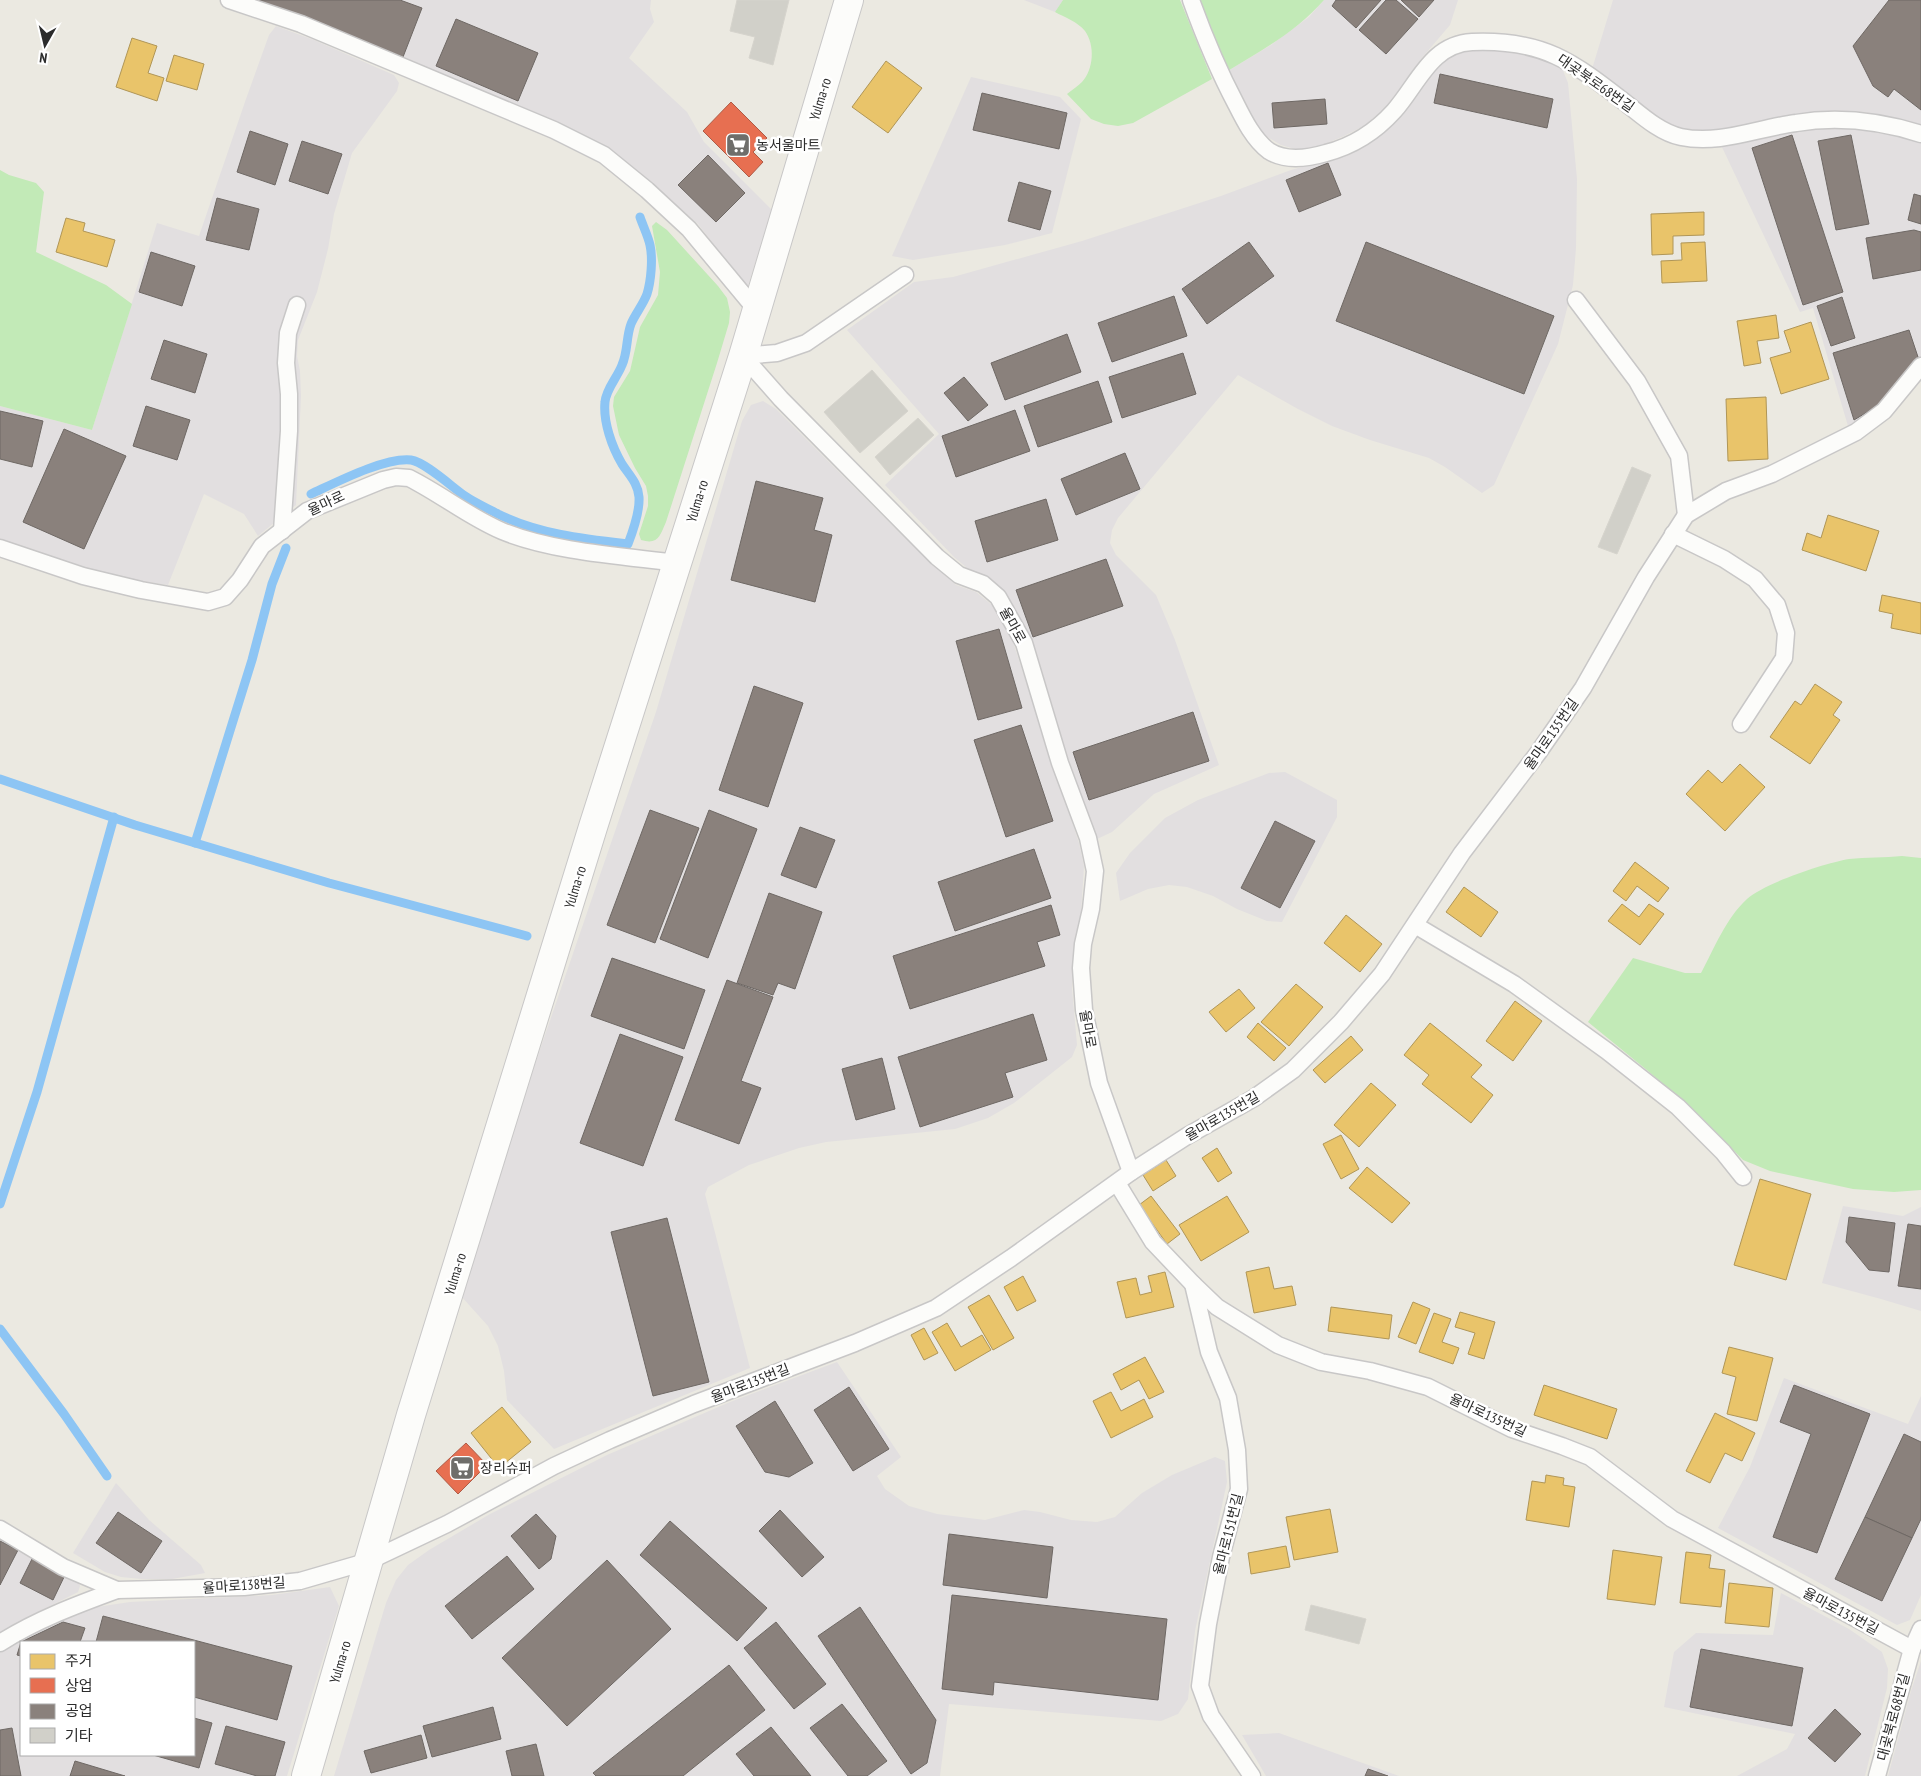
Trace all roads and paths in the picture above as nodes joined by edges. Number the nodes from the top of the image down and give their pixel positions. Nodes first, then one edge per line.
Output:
1 (229, 0) edge
2 (849, 0) edge
3 (1191, 0) edge
4 (1921, 134) edge
5 (905, 276) dead end
6 (1576, 300) dead end
7 (297, 305) dead end
8 (757, 311) junction
9 (744, 356) junction
10 (1921, 366) edge
11 (1686, 515) junction
12 (282, 531) junction
13 (1674, 534) junction
14 (0, 548) edge
15 (678, 563) junction
16 (1741, 724) dead end
17 (1415, 925) junction
18 (1131, 1172) junction
19 (1743, 1177) dead end
20 (1117, 1183) junction
21 (1192, 1283) junction
22 (0, 1529) edge
23 (369, 1561) junction
24 (117, 1590) junction
25 (1921, 1629) edge
26 (0, 1643) edge
27 (1912, 1649) junction
28 (306, 1776) edge
29 (1252, 1776) edge
30 (1877, 1776) edge

1 - 8 lane
2 - 8 street, Yulma-ro
3 - 4 lane, 대곶북로68번길
5 - 9 lane
6 - 11 lane
7 - 12 lane
8 - 9 street, Yulma-ro
9 - 15 street, Yulma-ro
9 - 18 lane, 율마로
10 - 11 lane, 율마로135번길
11 - 13 lane, 율마로135번길
12 - 14 lane, 율마로
12 - 15 lane, 율마로
13 - 16 lane
13 - 17 lane, 율마로135번길
15 - 23 street, Yulma-ro
17 - 18 lane, 율마로135번길
17 - 19 lane
18 - 20 lane, 율마로135번길
20 - 21 lane, 율마로135번길
20 - 23 lane, 율마로135번길
21 - 27 lane, 율마로135번길
21 - 29 lane, 율마로151번길
22 - 24 lane, 율마로138번길
23 - 24 lane, 율마로138번길
23 - 28 street, Yulma-ro
24 - 26 lane, 율마로138번길
25 - 27 lane, 대곶북로68번길
27 - 30 lane, 대곶북로68번길

